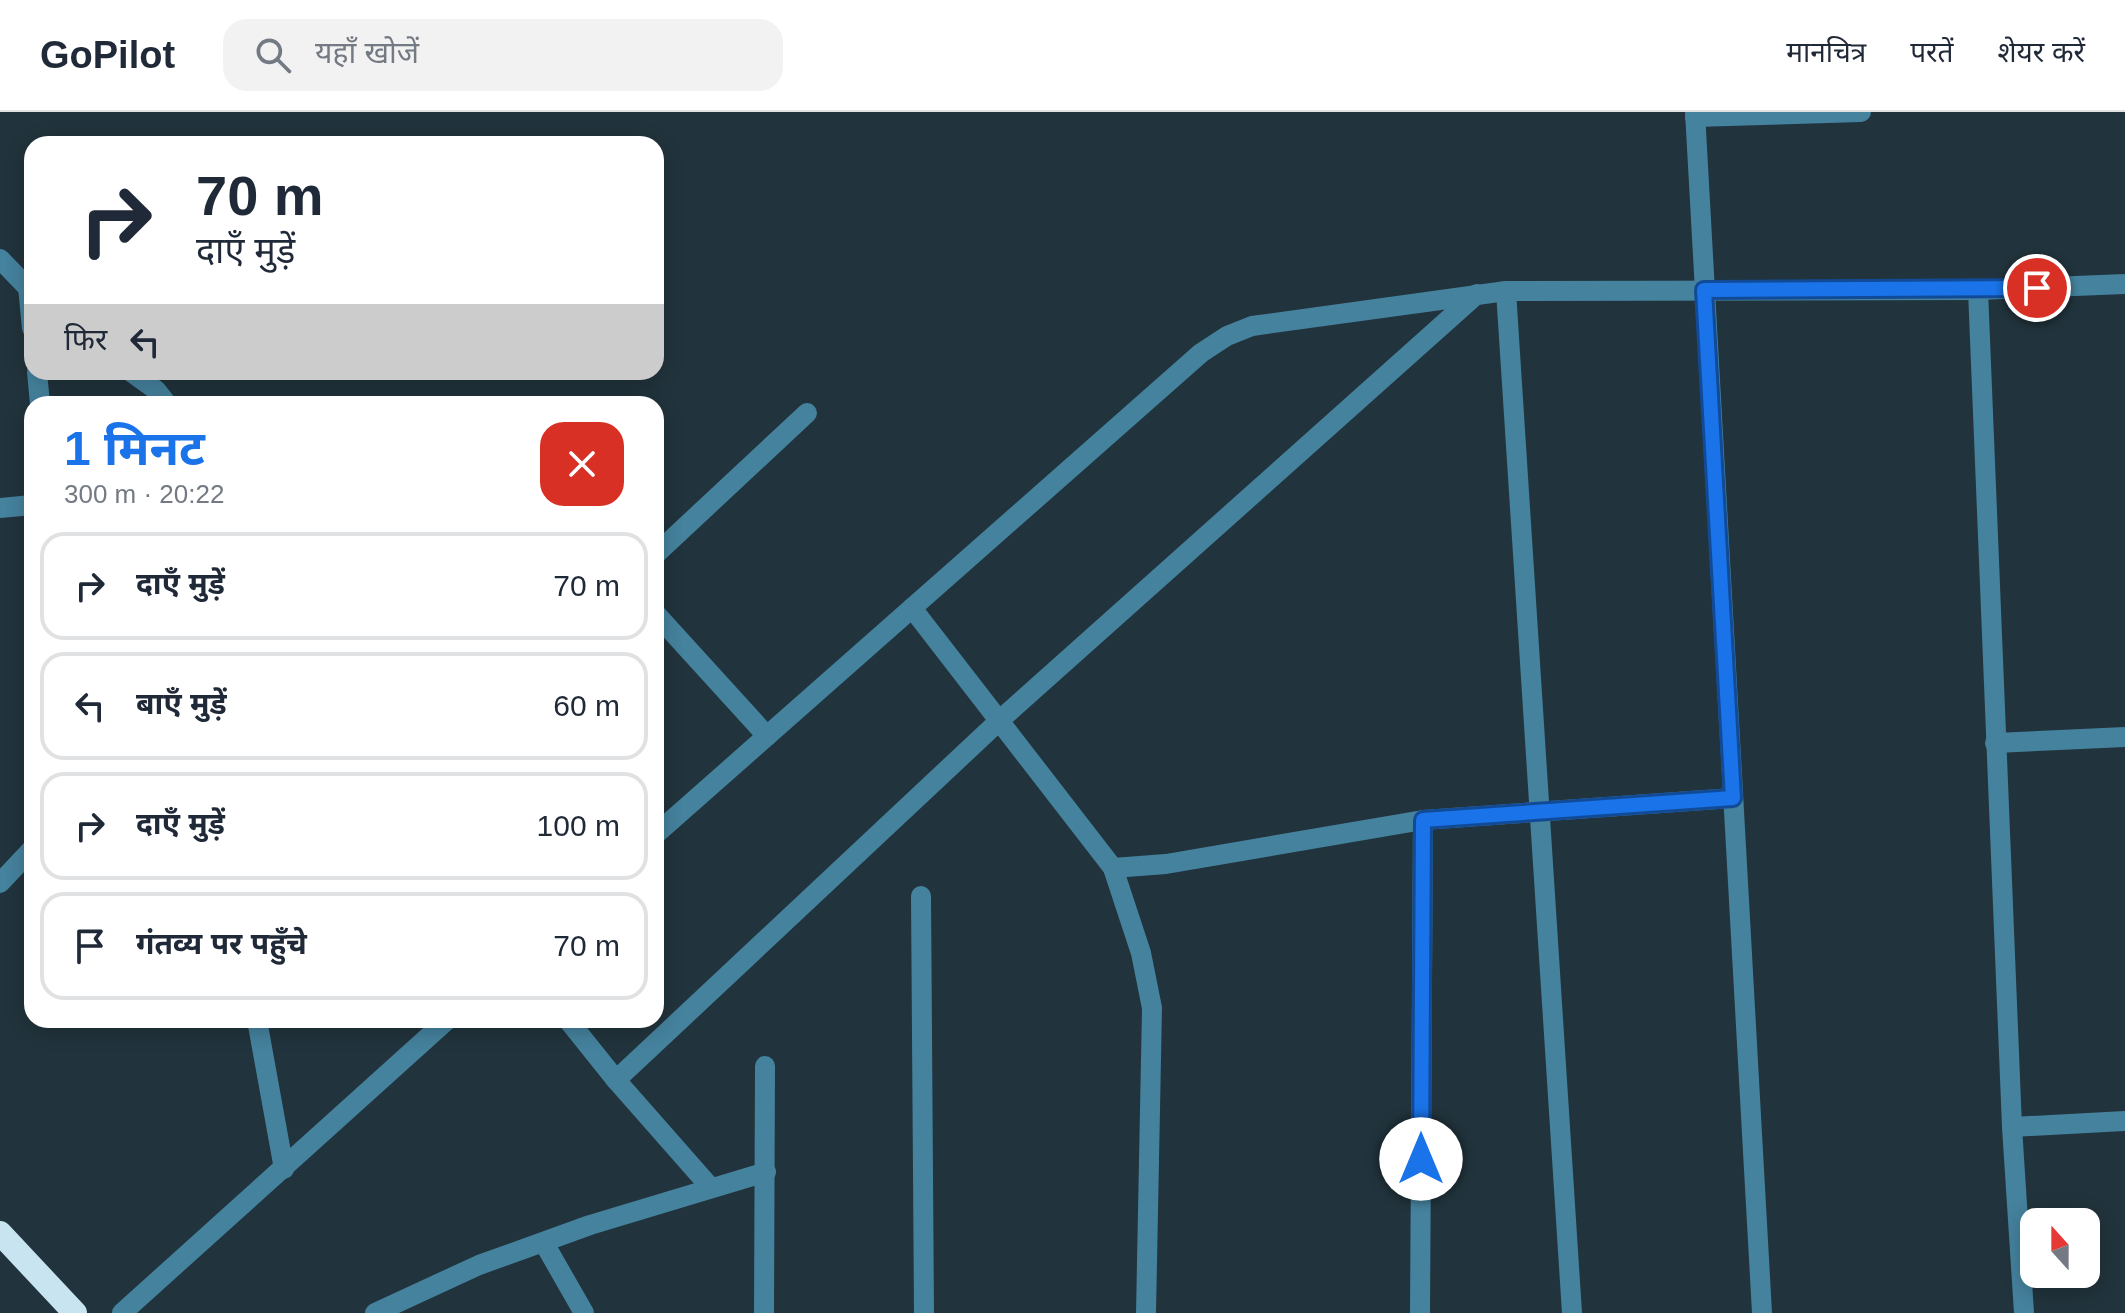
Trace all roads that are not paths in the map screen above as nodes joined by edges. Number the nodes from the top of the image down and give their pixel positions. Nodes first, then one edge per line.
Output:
1 (1861, 112) edge
2 (1695, 114) edge
3 (0, 259) edge
4 (24, 284) edge
5 (2125, 284) edge
6 (1704, 290) junction
7 (1978, 290) junction
8 (1506, 291) junction
9 (1477, 294) junction
10 (142, 380) edge
11 (161, 396) edge
12 (807, 413) dead end
13 (24, 506) edge
14 (0, 508) edge
15 (664, 547) edge
16 (912, 608) junction
17 (664, 623) edge
18 (1000, 720) junction
19 (767, 736) junction
20 (2125, 737) edge
21 (1995, 743) junction
22 (1733, 798) junction
23 (1542, 812) junction
24 (1423, 820) junction
25 (664, 827) edge
26 (24, 858) edge
27 (1113, 868) junction
28 (0, 883) edge
29 (921, 896) dead end
30 (258, 1028) edge
31 (438, 1028) edge
32 (574, 1028) edge
33 (765, 1066) dead end
34 (616, 1080) junction
35 (2125, 1121) edge
36 (2012, 1127) junction
37 (284, 1169) junction
38 (766, 1172) junction
39 (711, 1188) junction
40 (0, 1233) edge
41 (544, 1243) junction
42 (75, 1313) edge
43 (122, 1313) edge
44 (375, 1313) edge
45 (584, 1313) edge
46 (764, 1313) edge
47 (924, 1313) edge
48 (1146, 1313) edge
49 (1420, 1313) edge
50 (1572, 1313) edge
51 (1762, 1313) edge
52 (2024, 1313) edge

1 - 2 street
2 - 6 street
3 - 4 street
5 - 7 street
6 - 7 street
6 - 8 street
6 - 22 street
7 - 21 street
8 - 9 street
8 - 23 street
9 - 16 street
9 - 18 street
10 - 11 street
12 - 15 street
13 - 14 street
16 - 18 street
16 - 19 street
17 - 19 street
18 - 27 street
18 - 34 street
19 - 25 street
20 - 21 street
21 - 36 street
22 - 23 street
22 - 51 street
23 - 24 street
23 - 50 street
24 - 27 street
24 - 49 street
26 - 28 street
27 - 48 street
29 - 47 street
30 - 37 street
31 - 37 street
32 - 34 street
33 - 38 street
34 - 39 street
35 - 36 street
36 - 52 street
37 - 43 street
38 - 39 street
38 - 46 street
39 - 41 street
40 - 42 highway
41 - 44 street
41 - 45 street

